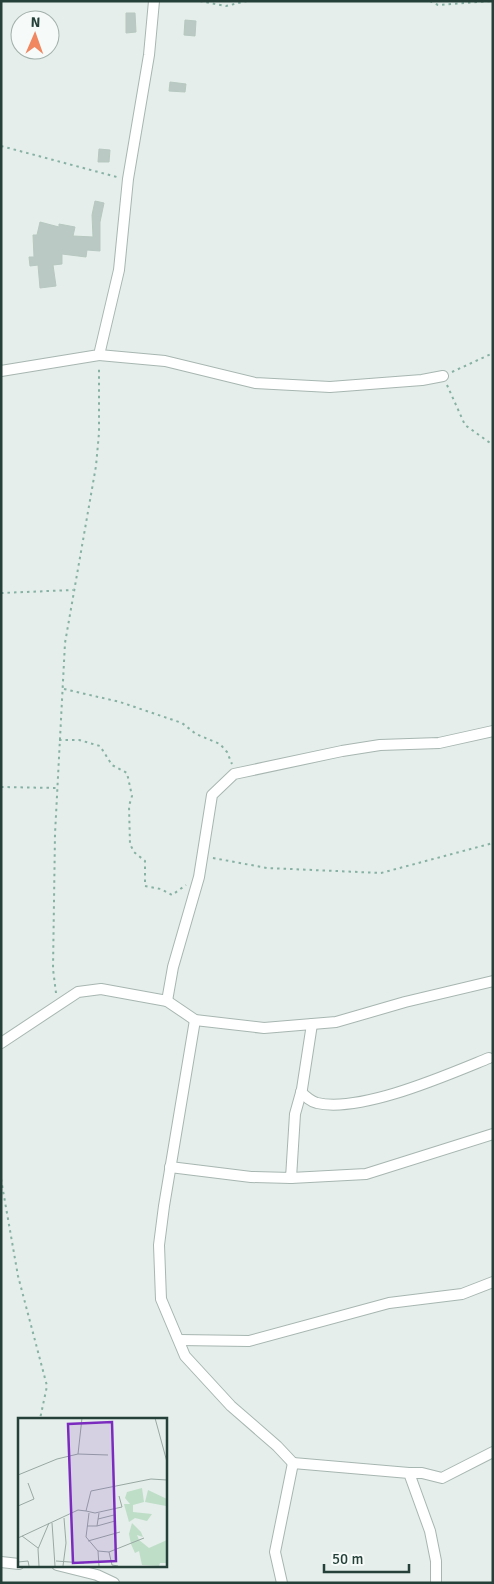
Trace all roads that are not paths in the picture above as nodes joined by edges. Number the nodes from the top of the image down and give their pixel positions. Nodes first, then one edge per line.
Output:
1 (154, 1) edge
2 (99, 355) junction
3 (1, 371) edge
4 (443, 376) road end
5 (493, 731) edge
6 (493, 981) edge
7 (167, 1000) junction
8 (195, 1020) junction
9 (312, 1024) junction
10 (1, 1043) edge
11 (489, 1058) dead end
12 (301, 1092) junction
13 (493, 1134) edge
14 (170, 1167) junction
15 (291, 1178) junction
16 (493, 1282) edge
17 (179, 1340) junction
18 (493, 1452) edge
19 (293, 1463) junction
20 (409, 1473) junction
21 (1, 1562) edge
22 (18, 1564) edge
23 (61, 1566) edge
24 (114, 1583) edge
25 (282, 1583) edge
26 (436, 1583) edge

1 - 2 street
2 - 3 street
2 - 4 street
5 - 7 street
6 - 9 street
7 - 8 street
7 - 10 street
8 - 9 street
8 - 14 street
9 - 12 street
11 - 12 street
12 - 15 street
13 - 15 street
14 - 15 street
14 - 17 street
16 - 17 street
17 - 19 street
18 - 20 street
19 - 20 street
19 - 25 street
20 - 26 street
21 - 22 street
23 - 24 street

